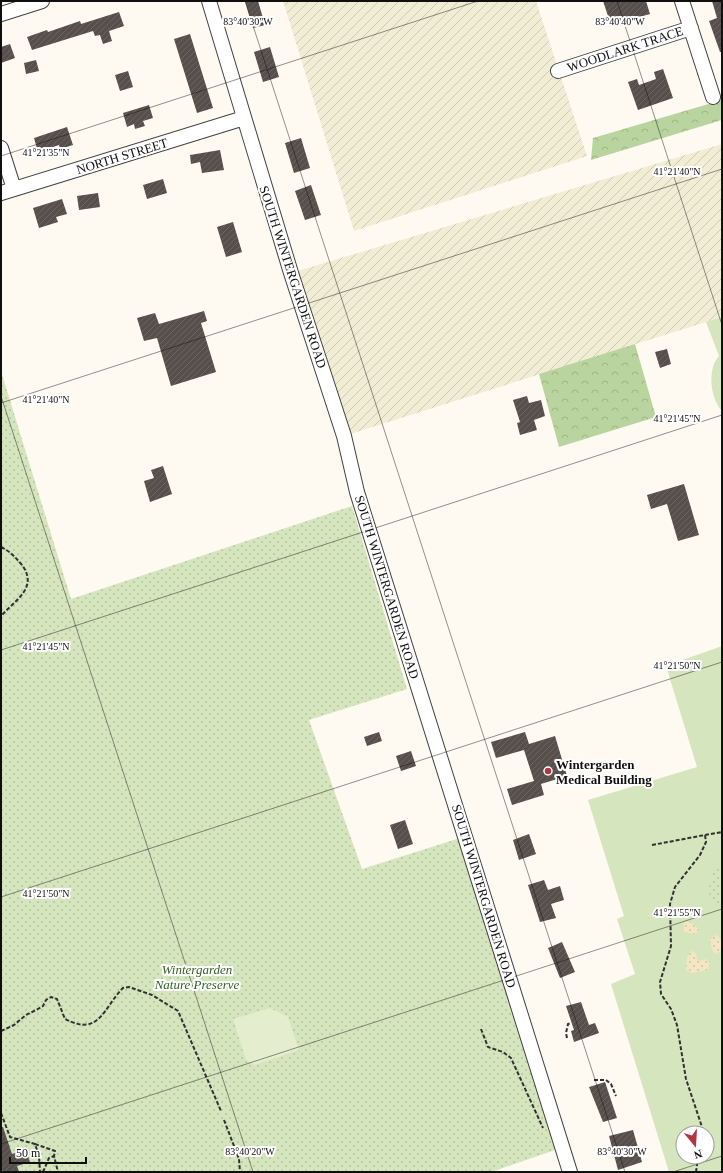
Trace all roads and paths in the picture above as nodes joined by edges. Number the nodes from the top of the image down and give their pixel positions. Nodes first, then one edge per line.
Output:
1 (42, 1) edge
2 (209, 1) edge
3 (682, 1) edge
4 (1, 14) edge
5 (691, 28) junction
6 (558, 70) dead end
7 (713, 97) dead end
8 (244, 118) junction
9 (1, 148) edge
10 (7, 191) edge
11 (1, 547) edge
12 (1, 616) edge
13 (722, 832) edge
14 (705, 835) junction
15 (652, 845) dead end
16 (571, 1023) dead end
17 (481, 1029) dead end
18 (1, 1031) edge
19 (567, 1038) dead end
20 (594, 1080) dead end
21 (616, 1096) dead end
22 (221, 1111) dead end
23 (1, 1113) edge
24 (224, 1120) dead end
25 (701, 1125) edge
26 (544, 1130) dead end
27 (35, 1144) junction
28 (54, 1156) junction
29 (42, 1172) edge
30 (58, 1172) edge
31 (240, 1172) edge
32 (570, 1172) edge

1 - 4 street
2 - 8 street, SOUTH WINTERGARDEN ROAD
3 - 5 street
5 - 6 street, WOODLARK TRACE
5 - 7 street
8 - 10 street, NORTH STREET
8 - 32 street, SOUTH WINTERGARDEN ROAD
9 - 10 street
11 - 12 path
13 - 14 path
14 - 15 path
14 - 25 path
16 - 19 path
17 - 26 path
18 - 22 path
20 - 21 path
23 - 27 path
24 - 31 path
27 - 28 path
27 - 29 path
28 - 29 path
28 - 30 path

